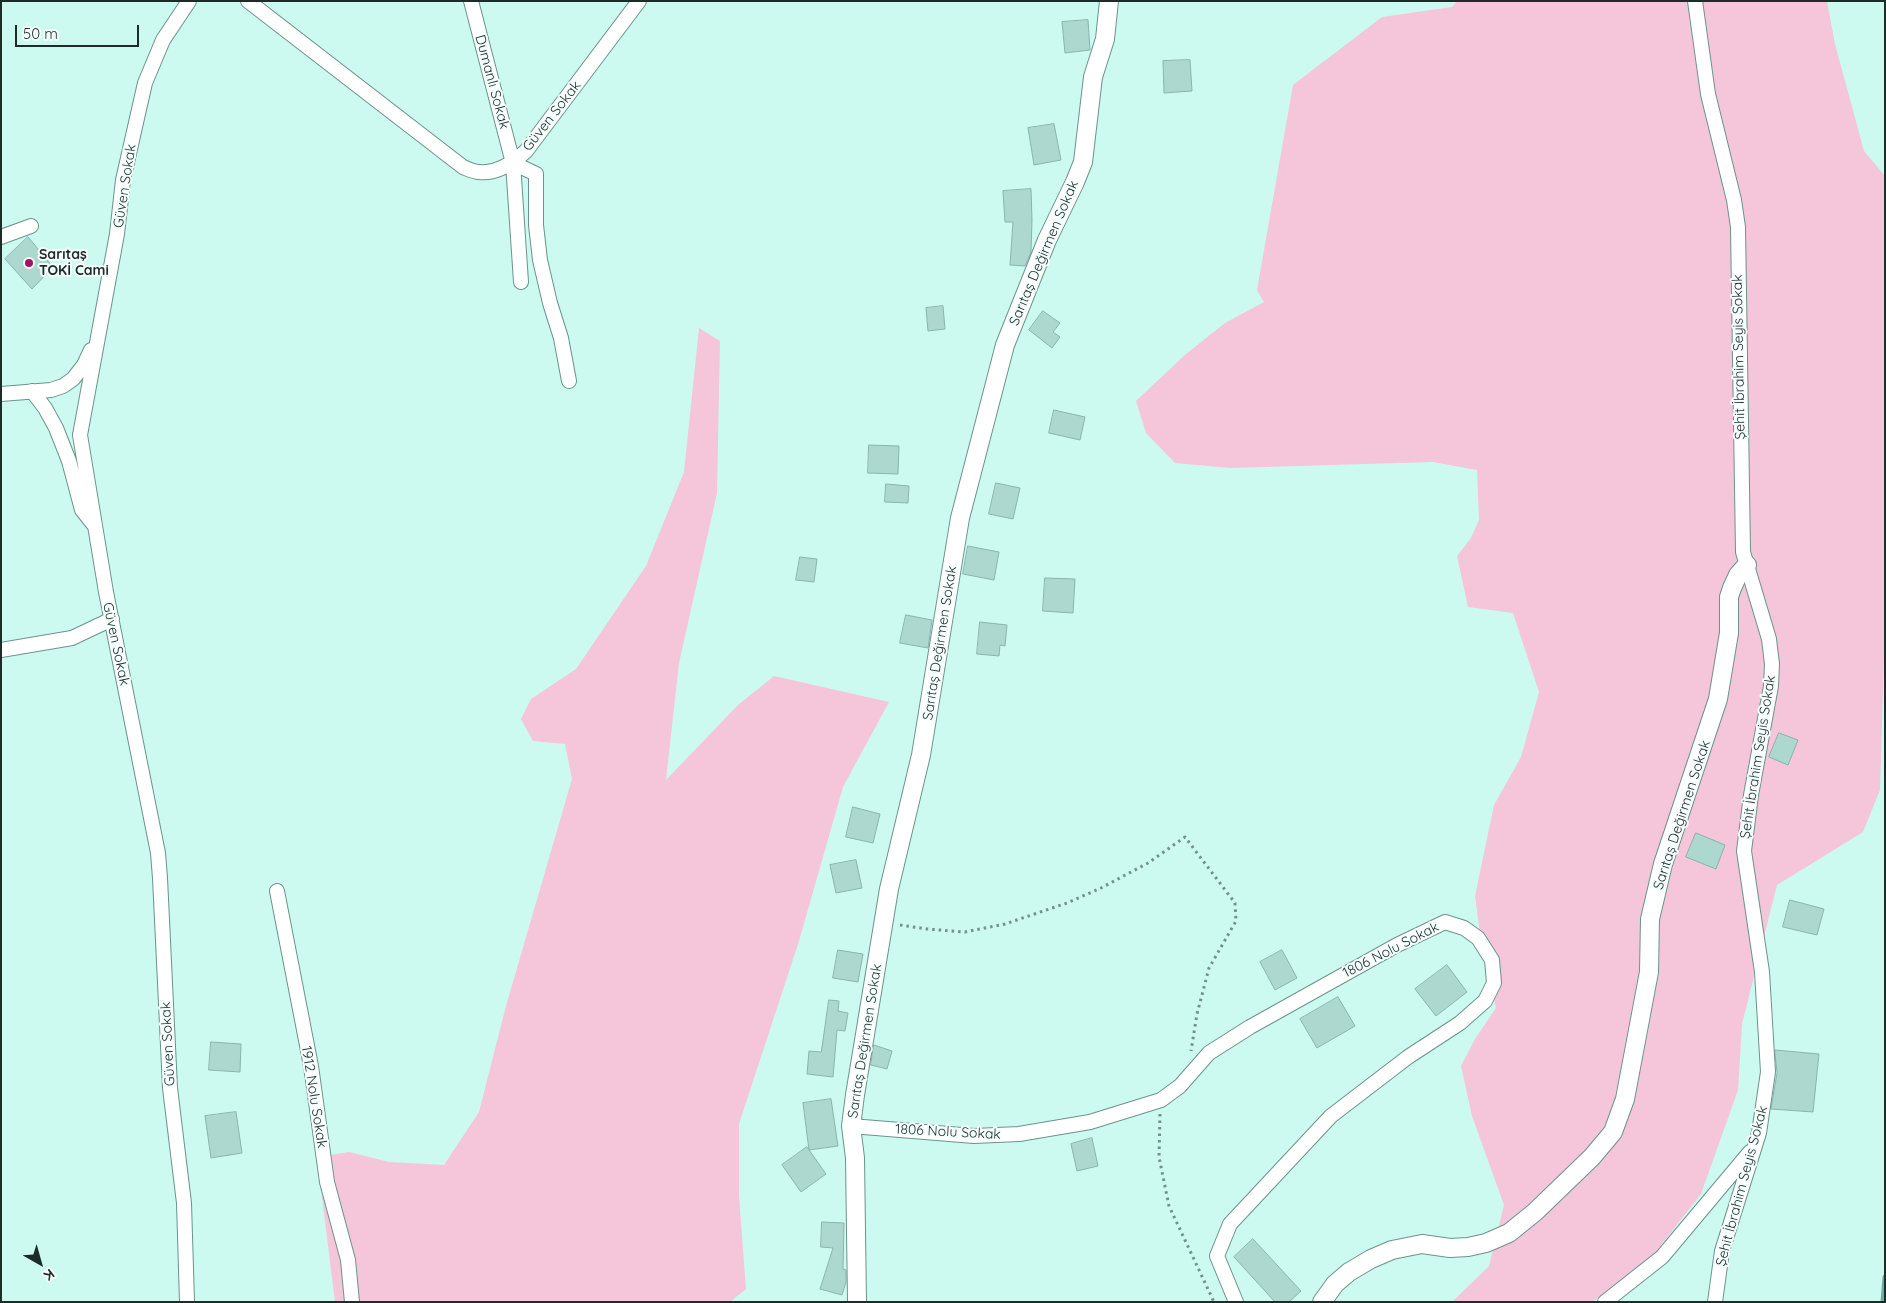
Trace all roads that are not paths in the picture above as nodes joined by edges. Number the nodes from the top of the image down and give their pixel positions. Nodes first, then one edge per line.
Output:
1 (189, 1) edge
2 (248, 1) edge
3 (470, 1) edge
4 (639, 1) edge
5 (1109, 1) edge
6 (1695, 1) edge
7 (513, 163) junction
8 (31, 226) dead end
9 (1, 237) edge
10 (521, 282) dead end
11 (96, 341) junction
12 (569, 381) dead end
13 (32, 391) junction
14 (1, 394) edge
15 (94, 525) junction
16 (1747, 565) junction
17 (112, 619) junction
18 (1, 650) edge
19 (277, 891) dead end
20 (851, 1126) junction
21 (1756, 1146) junction
22 (187, 1302) edge
23 (352, 1302) edge
24 (857, 1302) edge
25 (1236, 1302) edge
26 (1322, 1302) edge
27 (1605, 1302) edge
28 (1715, 1302) edge

1 - 11 street, Güven Sokak
2 - 7 street, Güven Sokak
3 - 7 street, Dumanlı Sokak
4 - 7 street, Güven Sokak
5 - 20 street, Sarıtaş Değirmen Sokak
6 - 16 street, Şehit İbrahim Seyis Sokak
7 - 10 street, Dumanlı Sokak
7 - 12 street
8 - 9 street
11 - 13 street
11 - 15 street, Güven Sokak
13 - 14 street
13 - 15 street
15 - 17 street, Güven Sokak
16 - 21 street, Şehit İbrahim Seyis Sokak
16 - 26 street, Sarıtaş Değirmen Sokak
17 - 18 street
17 - 22 street, Güven Sokak
19 - 23 street, 1912 Nolu Sokak
20 - 24 street, Sarıtaş Değirmen Sokak
20 - 25 street, 1806 Nolu Sokak
21 - 27 street
21 - 28 street, Şehit İbrahim Seyis Sokak

